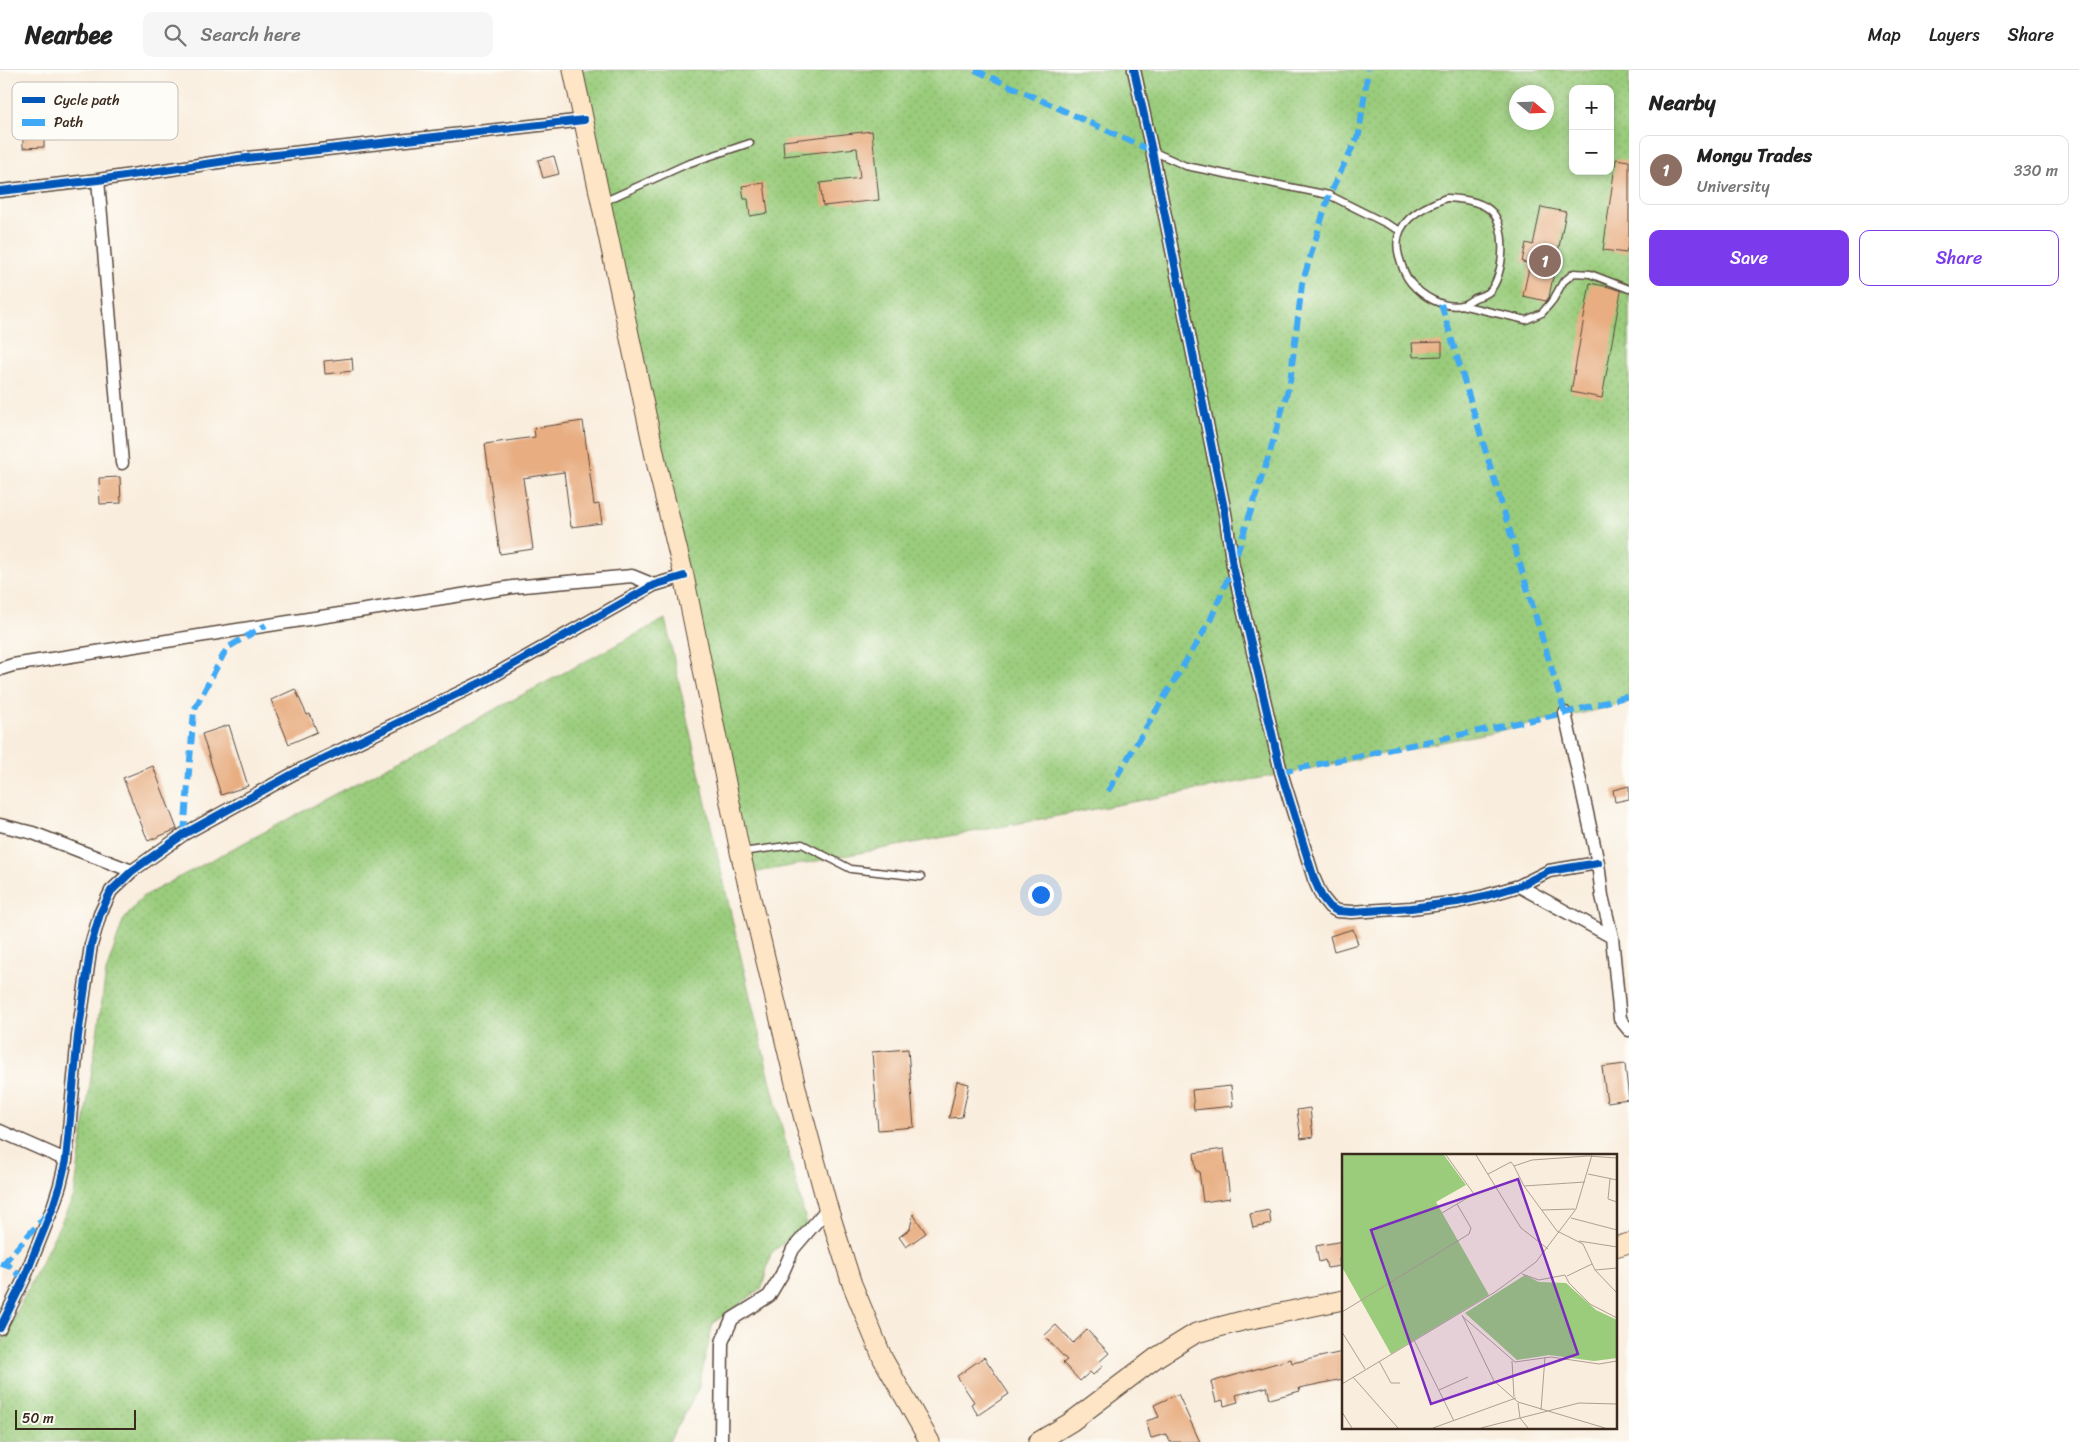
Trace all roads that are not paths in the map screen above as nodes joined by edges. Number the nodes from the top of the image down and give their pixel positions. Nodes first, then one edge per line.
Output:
1 (573, 70) edge
2 (1134, 70) edge
3 (584, 120) junction
4 (750, 143) dead end
5 (1152, 151) junction
6 (98, 180) junction
7 (0, 191) edge
8 (601, 203) junction
9 (1399, 230) junction
10 (1629, 289) edge
11 (1461, 305) junction
12 (122, 463) dead end
13 (684, 576) junction
14 (654, 585) junction
15 (0, 669) edge
16 (1565, 713) dead end
17 (0, 825) edge
18 (740, 852) junction
19 (1598, 863) junction
20 (132, 871) junction
21 (921, 877) dead end
22 (1519, 886) junction
23 (1612, 937) junction
24 (1629, 1030) edge
25 (0, 1131) edge
26 (66, 1160) junction
27 (828, 1208) junction
28 (1629, 1243) edge
29 (1616, 1247) edge
30 (1342, 1300) edge
31 (0, 1328) edge
32 (721, 1442) edge
33 (930, 1442) edge
34 (1038, 1442) edge

1 - 3 main road
2 - 5 street
3 - 6 street
3 - 8 main road
4 - 8 lane
5 - 9 lane
5 - 22 street
6 - 7 street
6 - 12 street
8 - 13 main road
9 - 11 lane
9 - 11 lane
10 - 11 lane
13 - 14 street
13 - 18 main road
14 - 15 street
14 - 20 street
16 - 19 street
17 - 20 street
18 - 21 lane
18 - 27 main road
19 - 22 street
19 - 23 street
20 - 26 street
22 - 23 street
23 - 24 street
25 - 26 street
26 - 31 street
27 - 32 street
27 - 33 main road
28 - 29 main road
30 - 34 main road

